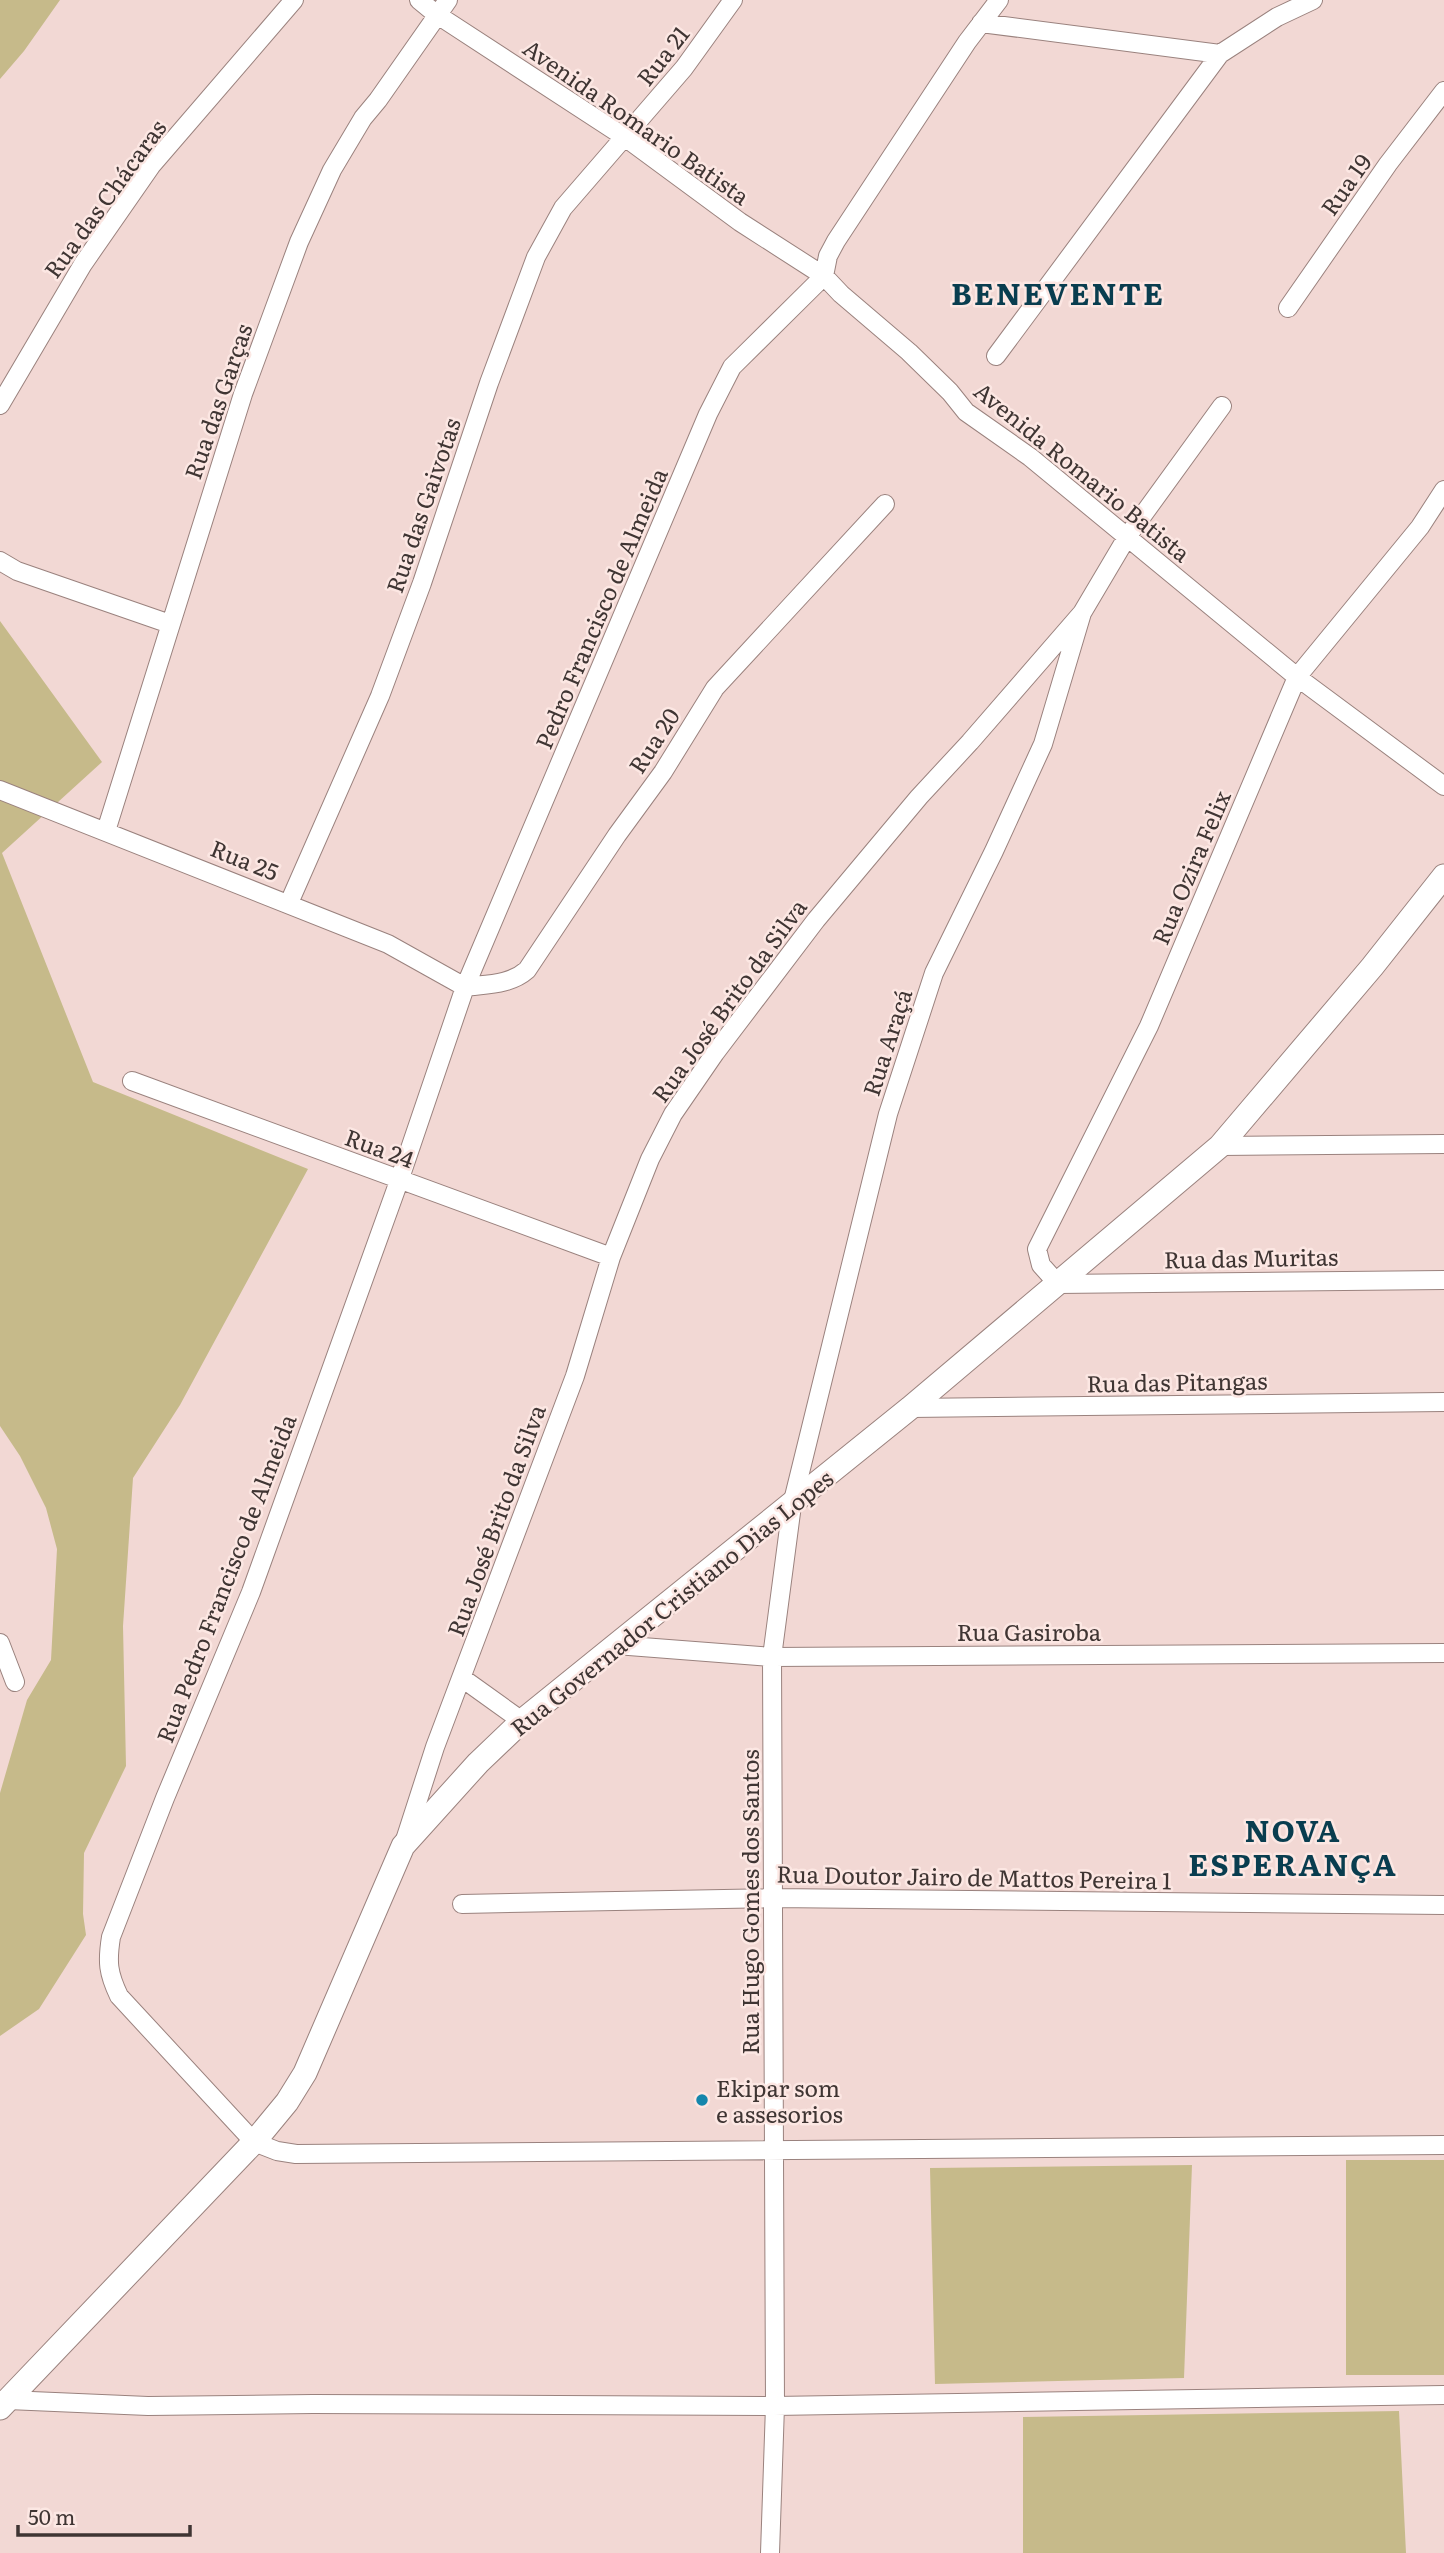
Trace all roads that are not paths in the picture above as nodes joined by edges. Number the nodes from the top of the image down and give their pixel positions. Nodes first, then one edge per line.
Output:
1 (294, 0) edge
2 (419, 0) edge
3 (448, 0) edge
4 (733, 0) edge
5 (999, 0) edge
6 (1313, 0) edge
7 (436, 14) junction
8 (981, 23) junction
9 (1220, 54) junction
10 (1444, 91) edge
11 (626, 138) junction
12 (824, 276) junction
13 (1288, 308) dead end
14 (996, 356) dead end
15 (0, 405) edge
16 (1222, 406) dead end
17 (1444, 490) edge
18 (885, 503) dead end
19 (1127, 537) junction
20 (0, 561) edge
21 (1082, 613) junction
22 (170, 624) junction
23 (1297, 677) junction
24 (1444, 786) edge
25 (0, 790) edge
26 (106, 831) junction
27 (1444, 876) edge
28 (289, 903) junction
29 (465, 987) junction
30 (132, 1081) dead end
31 (1444, 1144) edge
32 (1220, 1146) junction
33 (400, 1181) junction
34 (611, 1257) junction
35 (1444, 1280) edge
36 (1058, 1284) junction
37 (1444, 1402) edge
38 (910, 1408) junction
39 (792, 1505) junction
40 (0, 1643) edge
41 (616, 1645) junction
42 (1444, 1653) edge
43 (772, 1657) junction
44 (462, 1678) junction
45 (15, 1682) dead end
46 (522, 1721) junction
47 (403, 1846) junction
48 (774, 1898) junction
49 (462, 1904) dead end
50 (1444, 1905) edge
51 (254, 2142) junction
52 (1444, 2145) edge
53 (773, 2149) junction
54 (1444, 2395) edge
55 (4, 2404) edge
56 (775, 2406) junction
57 (770, 2553) edge

1 - 15 street, Rua das Chácaras
2 - 7 street, Avenida Romario Batista
3 - 7 street, Rua das Garças
4 - 11 street, Rua 21
5 - 8 street
6 - 9 street
7 - 11 street, Avenida Romario Batista
7 - 22 street, Rua das Garças
8 - 9 street
8 - 12 street
9 - 14 street
10 - 13 street, Rua 19
11 - 12 street, Avenida Romario Batista
11 - 28 street, Rua das Gaivotas
12 - 19 street, Avenida Romario Batista
12 - 29 street, Pedro Francisco de Almeida
16 - 19 street, Rua José Brito da Silva
17 - 23 street, Rua Ozira Felix
18 - 29 street, Rua 20
19 - 21 street, Rua José Brito da Silva
19 - 23 street, Avenida Romario Batista
20 - 22 street
21 - 34 street, Rua José Brito da Silva
21 - 39 street, Rua Araçá
22 - 26 street, Rua das Garças
23 - 24 street, Avenida Romario Batista
23 - 36 street, Rua Ozira Felix
25 - 26 street, Rua 25
26 - 28 street, Rua 25
27 - 32 street, Rua Governador Cristiano Dias Lopes
28 - 29 street, Rua 25
29 - 33 street, Rua Pedro Francisco de Almeida
30 - 33 street, Rua 24
31 - 32 street
32 - 36 street, Rua Governador Cristiano Dias Lopes
33 - 34 street, Rua 24
33 - 51 street, Rua Pedro Francisco de Almeida
34 - 44 street, Rua José Brito da Silva
35 - 36 street, Rua das Muritas
36 - 38 street, Rua Governador Cristiano Dias Lopes
37 - 38 street, Rua das Pitangas
38 - 39 street, Rua Governador Cristiano Dias Lopes
39 - 41 street, Rua Governador Cristiano Dias Lopes
39 - 43 street, Rua Hugo Gomes dos Santos
40 - 45 street
41 - 43 street, Rua Gasiroba
41 - 46 street, Rua Governador Cristiano Dias Lopes
42 - 43 street, Rua Gasiroba
43 - 48 street, Rua Hugo Gomes dos Santos
44 - 46 street
44 - 47 street, Rua José Brito da Silva
46 - 47 street, Rua Governador Cristiano Dias Lopes
47 - 51 street, Rua Governador Cristiano Dias Lopes
48 - 49 street, Rua Doutor Jairo de Mattos Pereira 1
48 - 50 street, Rua Doutor Jairo de Mattos Pereira 1
48 - 53 street, Rua Hugo Gomes dos Santos
51 - 53 street
51 - 55 street, Rua Governador Cristiano Dias Lopes
52 - 53 street
53 - 56 street, Rua Hugo Gomes dos Santos
54 - 56 street
55 - 56 street
56 - 57 street, Rua Hugo Gomes dos Santos

